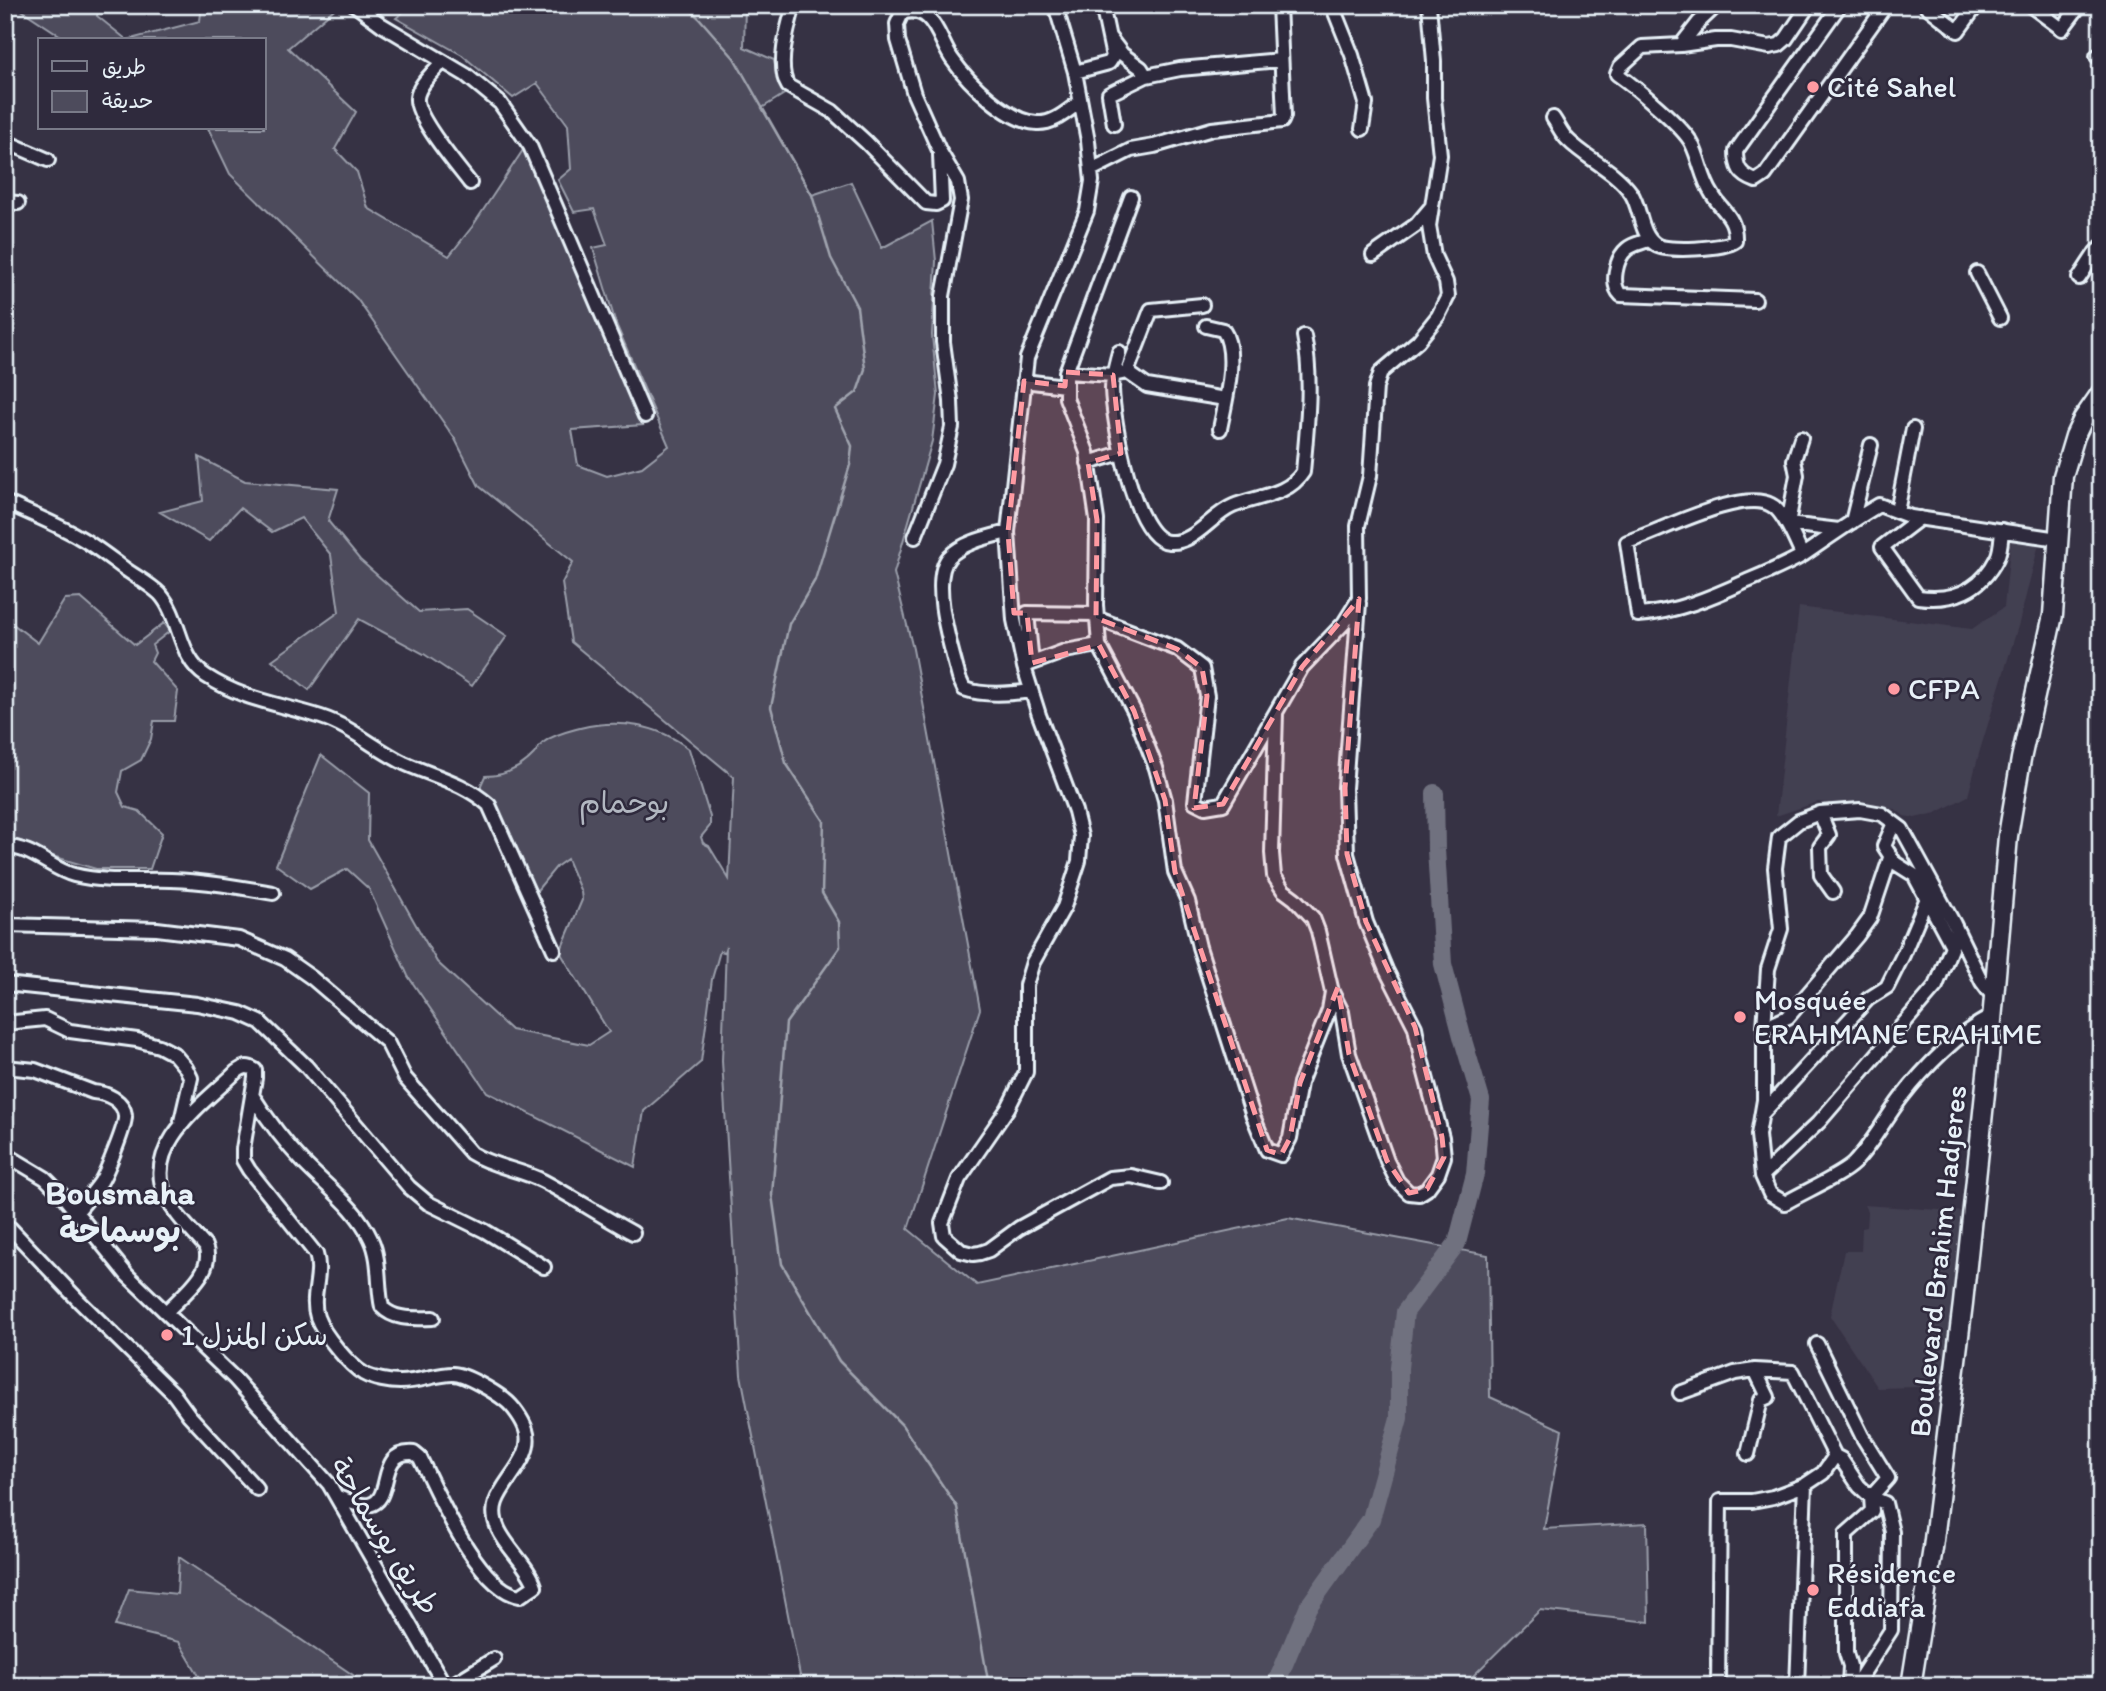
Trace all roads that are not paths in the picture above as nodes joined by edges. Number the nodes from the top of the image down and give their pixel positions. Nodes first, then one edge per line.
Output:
1 (355, 5) edge
2 (794, 5) edge
3 (1055, 5) edge
4 (1279, 5) edge
5 (1332, 5) edge
6 (1429, 5) edge
7 (1717, 5) edge
8 (1810, 5) edge
9 (1840, 5) edge
10 (1886, 5) edge
11 (1924, 5) edge
12 (1978, 5) edge
13 (2030, 5) edge
14 (2080, 5) edge
15 (1102, 6) edge
16 (1109, 37) junction
17 (1681, 45) junction
18 (1281, 60) junction
19 (442, 62) junction
20 (1075, 72) junction
21 (1146, 76) junction
22 (1080, 102) junction
23 (1553, 118) dead end
24 (1114, 124) dead end
25 (1362, 129) dead end
26 (5, 144) edge
27 (939, 150) junction
28 (48, 160) dead end
29 (1091, 170) junction
30 (470, 183) dead end
31 (1131, 197) dead end
32 (1433, 205) junction
33 (1648, 240) junction
34 (2101, 248) edge
35 (1373, 255) dead end
36 (1977, 273) dead end
37 (2079, 278) dead end
38 (1755, 300) dead end
39 (1202, 305) dead end
40 (2000, 318) dead end
41 (1206, 326) dead end
42 (1304, 336) dead end
43 (1119, 352) dead end
44 (1066, 372) junction
45 (1127, 372) junction
46 (1113, 375) junction
47 (1024, 382) junction
48 (1065, 386) junction
49 (2101, 393) edge
50 (1225, 399) junction
51 (2101, 413) edge
52 (645, 416) dead end
53 (1220, 429) dead end
54 (1913, 429) dead end
55 (1801, 438) dead end
56 (1871, 445) dead end
57 (1122, 453) junction
58 (1088, 463) junction
59 (5, 502) edge
60 (1897, 512) junction
61 (1920, 518) junction
62 (1852, 522) junction
63 (1788, 524) junction
64 (1839, 530) junction
65 (2002, 530) junction
66 (1008, 532) junction
67 (915, 537) dead end
68 (2058, 539) junction
69 (1802, 555) junction
70 (1359, 599) junction
71 (1020, 613) junction
72 (1096, 616) junction
73 (1099, 645) junction
74 (1028, 665) junction
75 (1031, 691) junction
76 (1276, 713) junction
77 (1820, 813) junction
78 (1894, 823) junction
79 (5, 847) edge
80 (1891, 858) junction
81 (1833, 892) dead end
82 (273, 893) dead end
83 (1927, 898) junction
84 (5, 925) edge
85 (554, 950) dead end
86 (5, 984) edge
87 (1332, 992) junction
88 (1992, 1007) junction
89 (5, 1023) edge
90 (1764, 1028) junction
91 (5, 1067) edge
92 (252, 1095) junction
93 (1760, 1116) junction
94 (180, 1124) junction
95 (5, 1154) edge
96 (1762, 1176) junction
97 (1161, 1183) dead end
98 (76, 1213) junction
99 (5, 1226) edge
100 (633, 1233) dead end
101 (544, 1267) dead end
102 (166, 1312) junction
103 (433, 1318) dead end
104 (1817, 1344) dead end
105 (1755, 1370) junction
106 (1680, 1393) dead end
107 (1748, 1454) dead end
108 (1835, 1456) junction
109 (1805, 1485) junction
110 (257, 1489) dead end
111 (337, 1497) junction
112 (1871, 1497) junction
113 (494, 1659) dead end
114 (448, 1686) edge
115 (1718, 1686) edge
116 (1797, 1686) edge
117 (1849, 1686) edge
118 (1856, 1686) edge
119 (1911, 1686) edge
120 (1920, 1686) edge

1 - 19 street
2 - 27 street
3 - 20 street
4 - 18 street
5 - 25 street
6 - 32 street
7 - 17 street
8 - 17 street
9 - 10 street
11 - 12 street
13 - 14 street
15 - 16 street
16 - 20 street
16 - 21 street
17 - 33 street
18 - 21 street
18 - 29 street
19 - 30 street
19 - 52 street
20 - 22 street
21 - 24 street
22 - 27 street
22 - 29 street
23 - 33 street
26 - 28 street
27 - 67 street
29 - 47 street
31 - 44 street
32 - 35 street
32 - 70 street
33 - 38 street
34 - 37 street
36 - 40 street
39 - 45 street
41 - 50 street
42 - 57 street
43 - 46 street
44 - 46 street
44 - 48 street
45 - 46 street
45 - 50 street
46 - 57 street
47 - 48 street
47 - 66 street
48 - 58 street
49 - 68 main road, Boulevard Brahim Hadjeres
50 - 53 street
51 - 88 main road
54 - 60 street
55 - 63 street
56 - 62 street
57 - 58 street
58 - 72 street
59 - 85 street
60 - 61 street
60 - 62 street
61 - 65 street
61 - 65 street
62 - 64 street
63 - 64 street
63 - 69 street
63 - 69 street
64 - 69 street
65 - 68 street
66 - 71 street
66 - 75 street
68 - 88 main road, Boulevard Brahim Hadjeres
70 - 76 street
70 - 87 street
71 - 72 street
71 - 74 street
72 - 73 street
72 - 76 street
73 - 74 street
73 - 87 street
74 - 75 street
75 - 97 street
76 - 87 street
77 - 78 street
77 - 81 street
77 - 90 street
78 - 80 street
78 - 88 street
79 - 82 street
80 - 83 street
80 - 90 street
83 - 93 street
83 - 96 street
84 - 100 street
86 - 101 street
88 - 96 street
88 - 119 main road, Boulevard Brahim Hadjeres
88 - 120 main road
89 - 94 street
90 - 93 street
91 - 98 street
92 - 94 street
92 - 103 street
92 - 111 street
93 - 96 street
94 - 102 street
95 - 98 street, طريق بوسماحة
98 - 102 street, طريق بوسماحة
99 - 110 street
102 - 111 street, طريق بوسماحة
104 - 112 street
105 - 106 street
105 - 107 street
105 - 108 street
108 - 109 street
108 - 112 street
109 - 115 street
109 - 116 street
111 - 114 street, طريق بوسماحة
112 - 117 street
112 - 118 street
113 - 114 street

